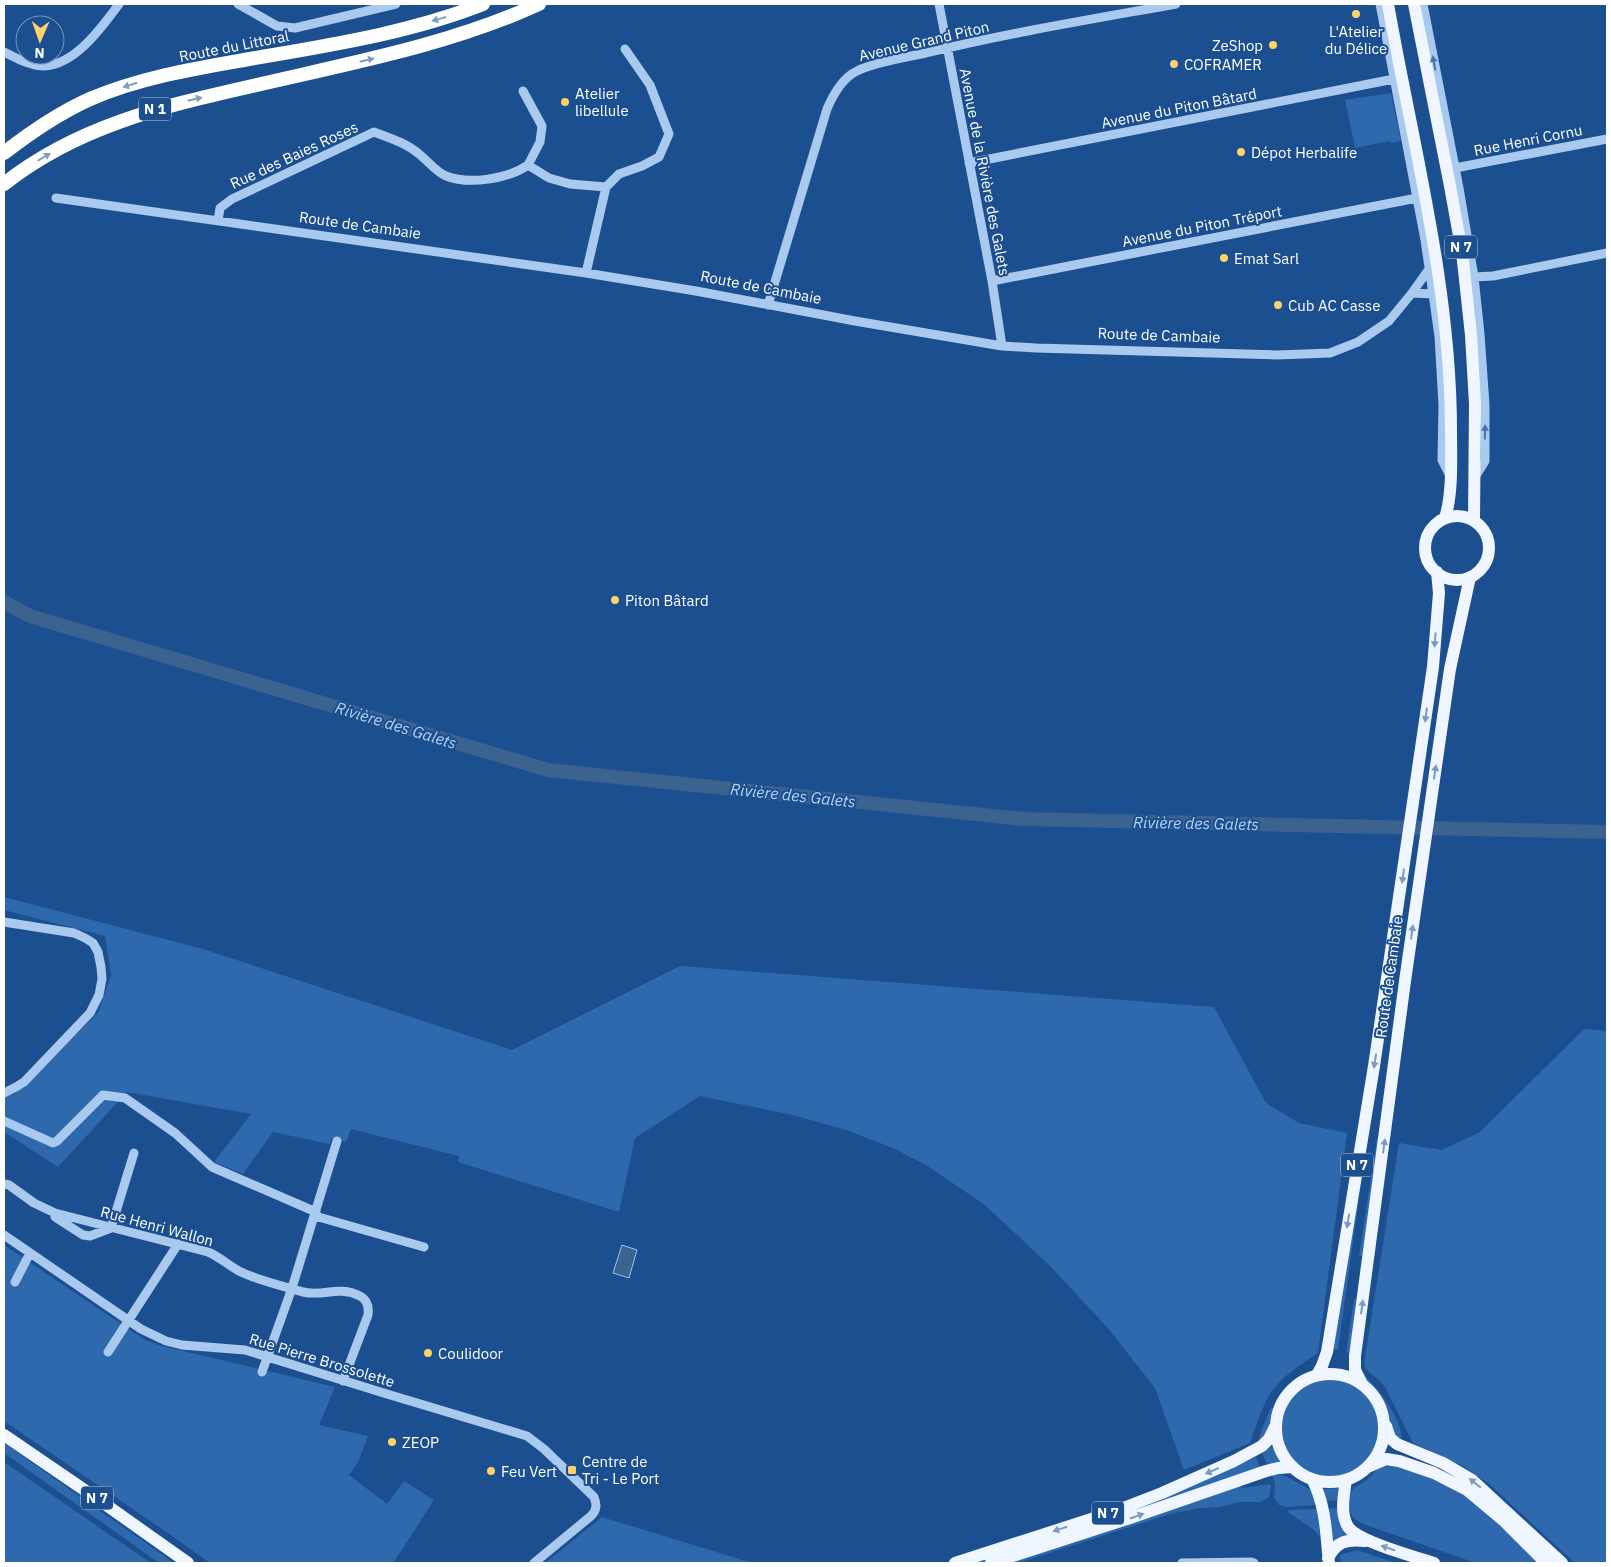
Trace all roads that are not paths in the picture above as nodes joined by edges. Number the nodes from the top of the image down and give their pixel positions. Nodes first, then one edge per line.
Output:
1 (119, 4) edge
2 (238, 4) edge
3 (396, 4) edge
4 (483, 4) edge
5 (539, 4) edge
6 (940, 4) edge
7 (1176, 4) edge
8 (1380, 4) edge
9 (1388, 4) edge
10 (1414, 4) edge
11 (1423, 4) edge
12 (1129, 8) edge
13 (948, 48) junction
14 (624, 49) dead end
15 (4, 52) edge
16 (1394, 80) junction
17 (523, 91) dead end
18 (1607, 139) edge
19 (4, 153) edge
20 (969, 163) junction
21 (528, 164) junction
22 (1454, 168) junction
23 (4, 184) edge
24 (606, 187) junction
25 (56, 198) dead end
26 (1418, 198) junction
27 (218, 221) junction
28 (1607, 254) edge
29 (1429, 269) junction
30 (586, 273) junction
31 (1474, 277) junction
32 (992, 281) junction
33 (1412, 293) junction
34 (1434, 294) junction
35 (768, 305) junction
36 (1002, 346) junction
37 (1450, 476) junction
38 (1475, 478) junction
39 (1445, 518) junction
40 (1474, 521) junction
41 (1437, 572) junction
42 (1470, 577) junction
43 (4, 922) edge
44 (4, 1093) edge
45 (4, 1121) edge
46 (337, 1142) dead end
47 (134, 1153) dead end
48 (4, 1184) edge
49 (44, 1209) junction
50 (315, 1214) junction
51 (111, 1228) junction
52 (4, 1235) edge
53 (178, 1244) junction
54 (424, 1247) dead end
55 (30, 1253) junction
56 (15, 1282) dead end
57 (292, 1288) junction
58 (129, 1321) junction
59 (108, 1352) dead end
60 (267, 1357) junction
61 (262, 1372) dead end
62 (1317, 1375) junction
63 (343, 1381) junction
64 (1361, 1382) junction
65 (1385, 1422) junction
66 (1275, 1427) junction
67 (4, 1435) edge
68 (1369, 1466) junction
69 (1293, 1467) junction
70 (1312, 1479) junction
71 (1346, 1480) junction
72 (1370, 1541) junction
73 (1328, 1560) edge
74 (188, 1563) edge
75 (534, 1563) edge
76 (956, 1563) edge
77 (991, 1563) edge
78 (1182, 1563) edge
79 (1254, 1563) edge
80 (1434, 1563) edge
81 (1546, 1563) edge
82 (1562, 1563) edge

1 - 15 street
2 - 3 street
4 -> 19 highway, Route du Littoral / N 1
23 -> 5 highway, N 1
6 - 13 street, Avenue de la Rivière des Galets
7 - 12 street, Avenue Grand Piton
8 - 16 street
9 - 37 main road, N 7
10 - 38 main road, N 7
22 -> 11 street
12 - 13 street, Avenue Grand Piton
13 - 20 street, Avenue de la Rivière des Galets
13 - 35 street, Avenue Grand Piton
14 - 24 street
16 - 20 street, Avenue du Piton Bâtard
16 - 26 street
17 - 21 street
18 - 22 street, Rue Henri Cornu
20 - 32 street, Avenue de la Rivière des Galets
21 - 24 street
21 - 27 street, Rue des Baies Roses
22 - 31 street
24 - 30 street
25 - 27 street, Route de Cambaie
26 - 29 street
26 - 32 street, Avenue du Piton Tréport
27 - 30 street, Route de Cambaie
28 - 31 street
29 - 33 street, Route de Cambaie
29 - 34 street
30 - 35 street, Route de Cambaie
38 -> 31 street
32 - 36 street, Avenue de la Rivière des Galets
33 - 34 street
33 - 36 street, Route de Cambaie
34 - 37 street
35 - 36 street, Route de Cambaie
37 - 39 main road, N 7
38 - 40 main road, N 7
39 - 40 main road
39 - 41 main road, Route de Cambaie
40 - 42 main road
41 - 42 main road
41 -> 62 main road, Route de Cambaie / N 7
64 -> 42 main road, Route de Cambaie / N 7
43 - 44 street
45 - 50 street
46 - 50 street
47 - 51 street
48 - 49 street, Rue Henri Wallon
49 - 51 street, Rue Henri Wallon
49 - 51 street
50 - 54 street
50 - 57 street
51 - 53 street, Rue Henri Wallon
52 - 55 street, Rue Pierre Brossolette
53 - 57 street, Rue Henri Wallon
53 - 58 street
55 - 56 street
55 - 58 street, Rue Pierre Brossolette
57 - 60 street
57 - 63 street, Rue Henri Wallon
58 - 59 street
58 - 60 street, Rue Pierre Brossolette
60 - 61 street
60 - 63 street, Rue Pierre Brossolette
62 - 64 main road
62 - 66 main road
63 - 75 street, Rue Pierre Brossolette
64 - 65 main road
65 - 68 main road
82 -> 65 main road
66 - 69 main road
66 -> 76 main road, N 7
67 - 74 main road, N 7
68 - 71 main road
68 - 81 main road
69 - 70 main road
77 -> 69 main road, N 7
70 - 71 main road
70 - 73 main road
71 - 72 main road
72 - 73 main road
80 -> 72 main road
78 - 79 street

